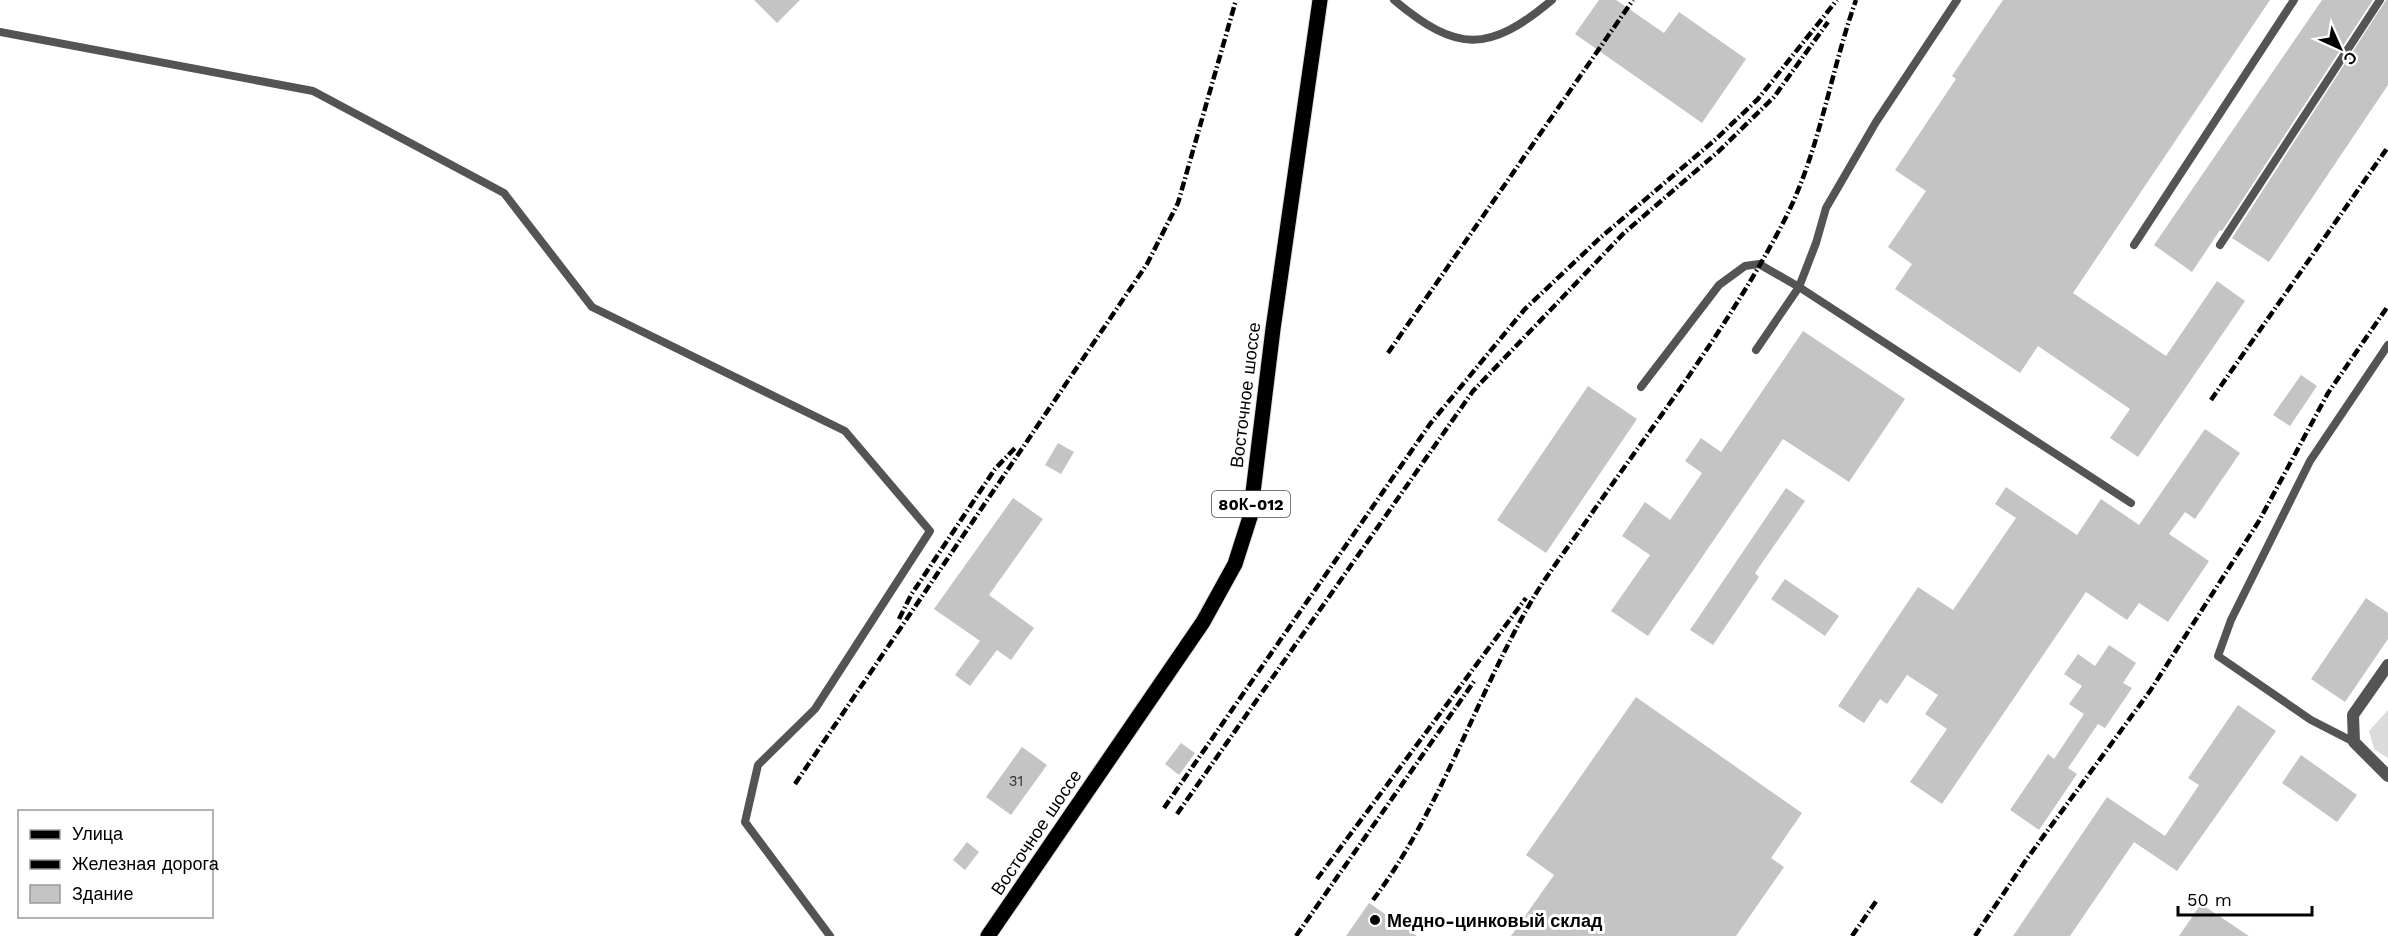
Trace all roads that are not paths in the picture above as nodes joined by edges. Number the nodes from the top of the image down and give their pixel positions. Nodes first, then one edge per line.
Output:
1 (1320, 0) edge
2 (1394, 0) edge
3 (1552, 0) edge
4 (1957, 0) edge
5 (2295, 0) edge
6 (2380, 0) edge
7 (0, 32) edge
8 (2134, 245) dead end
9 (2220, 245) dead end
10 (1799, 287) junction
11 (2388, 345) edge
12 (1756, 350) dead end
13 (1641, 387) dead end
14 (2131, 503) dead end
15 (2388, 665) edge
16 (2354, 742) junction
17 (2388, 776) edge
18 (830, 936) edge
19 (988, 936) edge

1 - 19 main road, Восточное шоссе / 80К-012
2 - 3 lane
4 - 10 lane
5 - 8 lane
6 - 9 lane
7 - 18 lane
10 - 12 lane
10 - 13 lane
10 - 14 lane
11 - 16 lane
15 - 16 street
16 - 17 street

